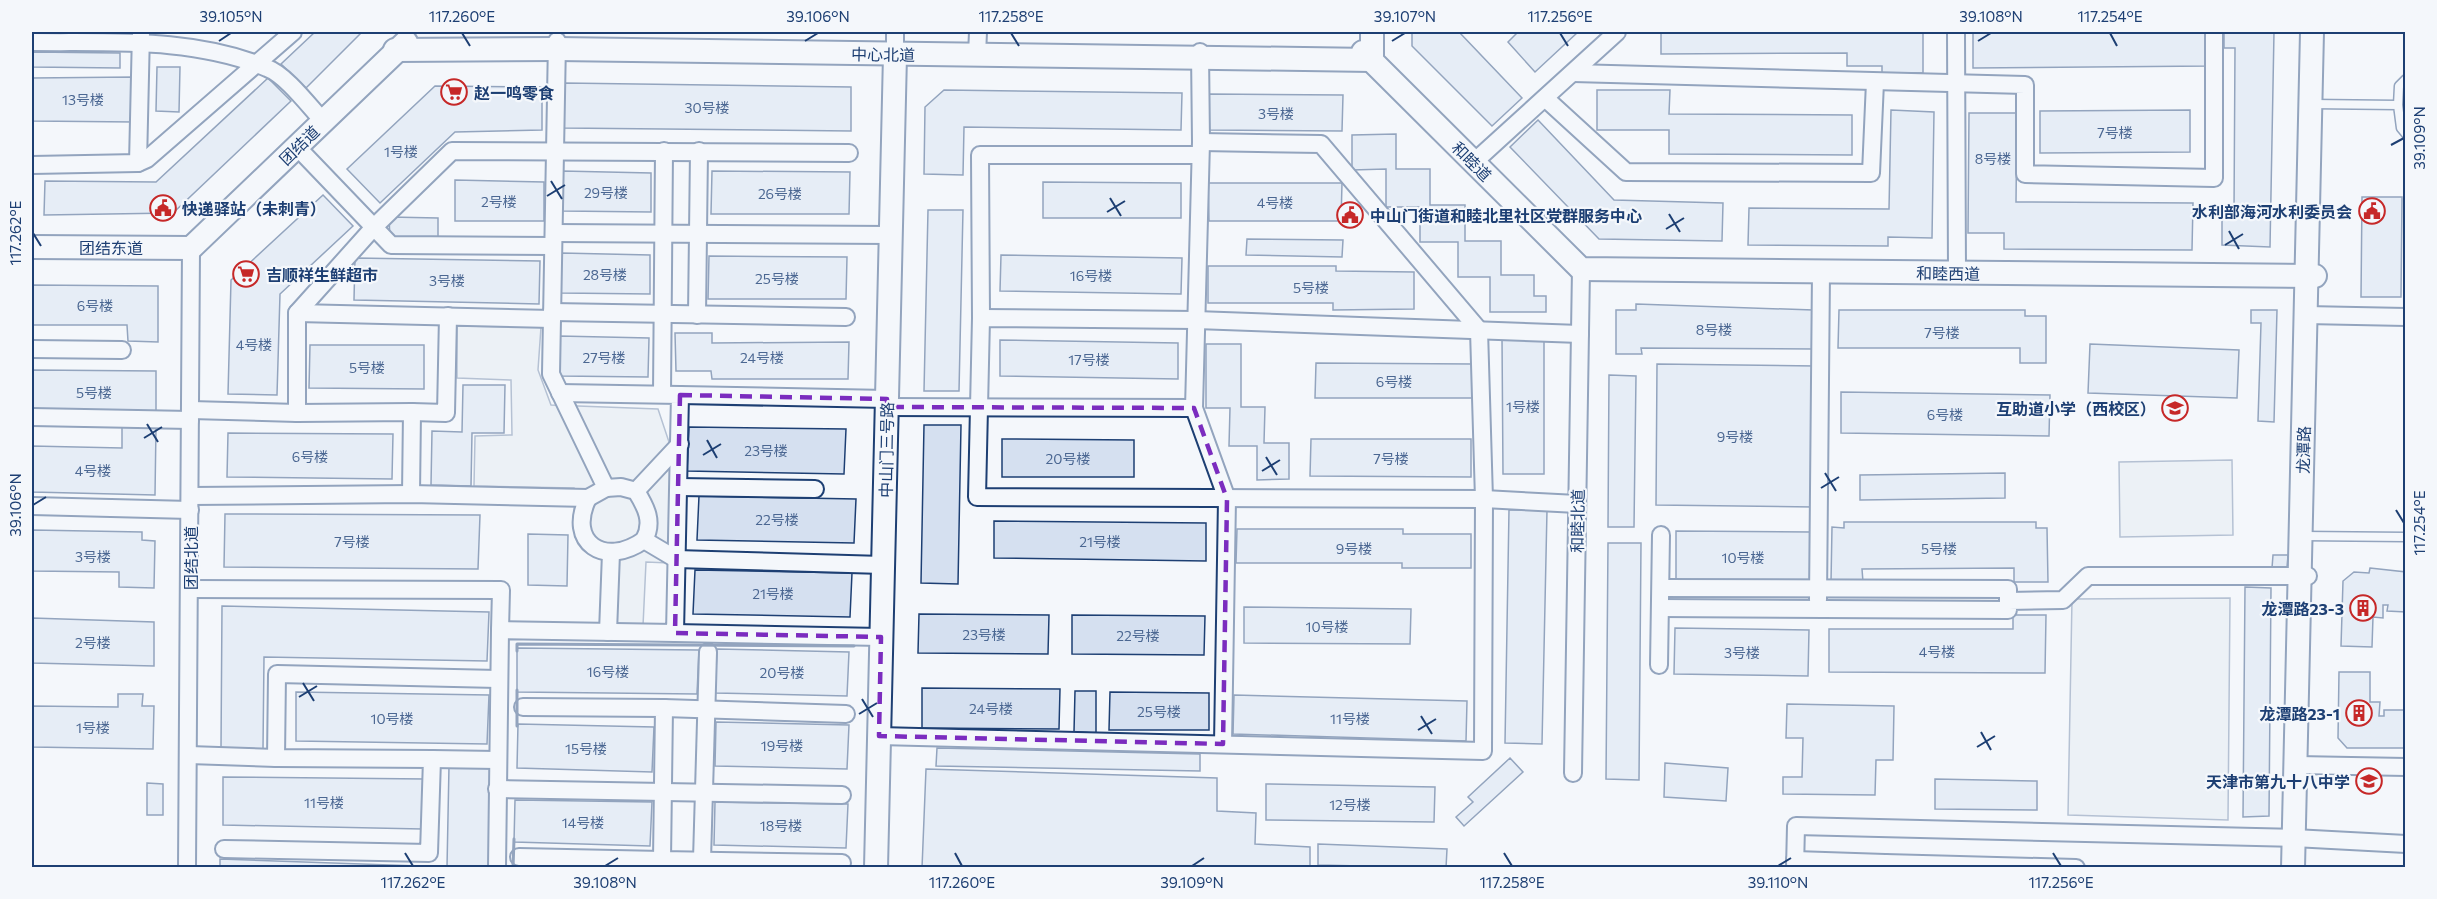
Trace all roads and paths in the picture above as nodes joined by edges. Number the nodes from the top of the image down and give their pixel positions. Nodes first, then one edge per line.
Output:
1 (293, 32) edge
2 (1372, 32) edge
3 (1617, 32) edge
4 (1956, 32) edge
5 (2214, 32) edge
6 (2312, 32) edge
7 (2320, 32) edge
8 (141, 37) edge
9 (400, 39) edge
10 (32, 42) edge
11 (895, 44) edge
12 (557, 45) junction
13 (977, 45) edge
14 (1366, 48) edge
15 (1200, 56) junction
16 (254, 65) junction
17 (1573, 73) junction
18 (2406, 79) edge
19 (1875, 82) junction
20 (1956, 82) junction
21 (1545, 98) junction
22 (2314, 104) junction
23 (2398, 105) junction
24 (323, 121) junction
25 (2406, 134) edge
26 (297, 147) junction
27 (1201, 148) junction
28 (556, 151) junction
29 (664, 151) junction
30 (699, 151) junction
31 (849, 153) dead end
32 (138, 163) junction
33 (1473, 163) junction
34 (32, 165) edge
35 (374, 227) junction
36 (663, 233) junction
37 (698, 233) junction
38 (891, 235) junction
39 (554, 239) junction
40 (32, 247) edge
41 (191, 248) junction
42 (1581, 269) junction
43 (1821, 271) junction
44 (1957, 273) junction
45 (2311, 276) junction
46 (297, 313) junction
47 (552, 315) junction
48 (663, 315) junction
49 (697, 315) junction
50 (2310, 315) junction
51 (448, 316) junction
52 (846, 317) dead end
53 (2406, 317) edge
54 (981, 318) junction
55 (1196, 320) junction
56 (1479, 330) junction
57 (1580, 334) junction
58 (32, 349) edge
59 (122, 350) dead end
60 (560, 393) junction
61 (662, 394) junction
62 (680, 394) junction
63 (887, 403) junction
64 (1194, 408) junction
65 (980, 410) junction
66 (412, 412) junction
67 (297, 413) junction
68 (191, 415) junction
69 (32, 417) edge
70 (680, 444) junction
71 (606, 488) junction
72 (679, 488) junction
73 (815, 489) dead end
74 (636, 490) junction
75 (411, 494) junction
76 (588, 498) junction
77 (1227, 499) junction
78 (1484, 499) junction
79 (190, 503) junction
80 (1577, 504) junction
81 (32, 506) edge
82 (1661, 535) dead end
83 (2306, 536) junction
84 (2406, 537) edge
85 (644, 540) junction
86 (611, 554) junction
87 (676, 559) junction
88 (883, 565) junction
89 (2305, 576) junction
90 (1661, 588) junction
91 (190, 589) junction
92 (1818, 590) junction
93 (2008, 600) junction
94 (1660, 608) junction
95 (1818, 608) junction
96 (500, 630) junction
97 (608, 632) junction
98 (675, 633) junction
99 (881, 637) junction
100 (708, 652) dead end
101 (1659, 665) dead end
102 (498, 679) junction
103 (523, 707) dead end
104 (663, 708) junction
105 (707, 709) junction
106 (846, 714) dead end
107 (879, 736) junction
108 (1223, 744) junction
109 (189, 755) junction
110 (276, 758) junction
111 (432, 759) junction
112 (497, 760) junction
113 (2302, 766) junction
114 (2406, 767) edge
115 (1573, 773) dead end
116 (497, 789) junction
117 (662, 792) junction
118 (705, 792) junction
119 (842, 795) dead end
120 (2406, 835) edge
121 (2301, 837) junction
122 (2406, 844) edge
123 (224, 849) dead end
124 (519, 857) dead end
125 (702, 860) junction
126 (662, 864) edge
127 (842, 864) dead end
128 (1795, 864) edge
129 (1886, 865) edge
130 (187, 867) edge
131 (497, 867) edge
132 (876, 867) edge
133 (2076, 867) edge
134 (2293, 867) edge
135 (2303, 867) edge

1 - 16 street
2 - 14 street
3 - 17 street
4 - 20 street
5 - 20 street
6 - 22 street, 龙潭路
7 - 22 street, 龙潭路
8 - 10 street
8 - 16 street
8 - 32 street
9 - 12 street, 中心北道
9 - 24 street, 团结道
11 - 12 street, 中心北道
11 - 13 street, 中心北道
11 - 38 street, 中山门三号路
12 - 28 street
13 - 15 street, 中心北道
14 - 15 street, 中心北道
14 - 33 street, 和睦道
15 - 27 street
16 - 24 street
16 - 32 street
17 - 19 street
17 - 21 street
18 - 23 lane
19 - 20 street
19 - 21 street
20 - 44 street
21 - 33 street
22 - 23 lane
22 - 45 street, 龙潭路
23 - 25 lane
24 - 26 street, 团结道
26 - 35 street
26 - 41 street, 团结道
27 - 54 street
27 - 55 street
27 - 56 street
28 - 29 street
28 - 35 street
28 - 39 street
29 - 30 street
29 - 36 street
30 - 31 street
30 - 37 street
32 - 34 street
33 - 42 street, 和睦道
35 - 39 street
35 - 46 street
36 - 37 street
36 - 39 street
36 - 48 street
37 - 38 street
37 - 49 street
38 - 63 street, 中山门三号路
39 - 47 street
40 - 41 street, 团结东道
41 - 68 street, 团结北道
42 - 43 street, 和睦西道
42 - 57 street, 和睦北道
43 - 44 street, 和睦西道
43 - 92 street
44 - 45 street, 和睦西道
45 - 50 street, 龙潭路
46 - 51 street
46 - 67 street
47 - 48 street
47 - 51 street
47 - 60 street
48 - 49 street
48 - 61 street
49 - 52 street
50 - 53 street
50 - 83 street, 龙潭路
51 - 66 street
54 - 55 street
54 - 65 street
55 - 56 street
55 - 64 street
56 - 57 street
56 - 78 street
57 - 80 street, 和睦北道
58 - 59 street
60 - 61 street
60 - 71 street
61 - 62 street
62 - 63 street
62 - 70 street
63 - 65 street
63 - 88 street, 中山门三号路
64 - 65 street
64 - 77 street
65 - 77 street
66 - 67 street
66 - 75 street
67 - 68 street
68 - 69 street
68 - 79 street, 团结北道
70 - 72 street
70 - 74 street
71 - 74 street
71 - 76 street
72 - 73 street
72 - 87 street
74 - 85 street
75 - 76 street
75 - 79 street
76 - 86 street
77 - 78 street
77 - 108 street
78 - 80 street
78 - 108 street
79 - 81 street
79 - 91 street, 团结北道
80 - 115 street, 和睦北道
82 - 90 street
83 - 84 lane
83 - 89 street, 龙潭路
85 - 86 street
85 - 87 street
86 - 97 street
87 - 88 street
87 - 98 street
88 - 99 street, 中山门三号路
89 - 93 street
89 - 113 street, 龙潭路
90 - 92 street
90 - 94 street
91 - 96 street
91 - 109 street, 团结北道
92 - 93 street
92 - 95 street
93 - 95 street
94 - 95 street
94 - 101 street
96 - 97 street
96 - 102 street
97 - 98 street
98 - 99 street
99 - 107 street, 中山门三号路
100 - 105 street
102 - 110 street
102 - 112 street
103 - 104 street
104 - 105 street
104 - 117 street
105 - 106 street
105 - 118 street
107 - 108 street
107 - 132 street, 中山门三号路
109 - 110 street
109 - 130 street, 团结北道
110 - 111 street
111 - 112 street
111 - 123 street
112 - 116 street
113 - 114 street
113 - 121 street, 龙潭路
116 - 117 street
116 - 131 street
117 - 118 street
117 - 126 street
118 - 119 street
118 - 125 street
120 - 121 street
121 - 122 street
121 - 128 street
121 - 134 street, 龙潭路
121 - 135 street, 龙潭路
124 - 126 street
125 - 126 street
125 - 127 street
128 - 129 street
129 - 133 street

